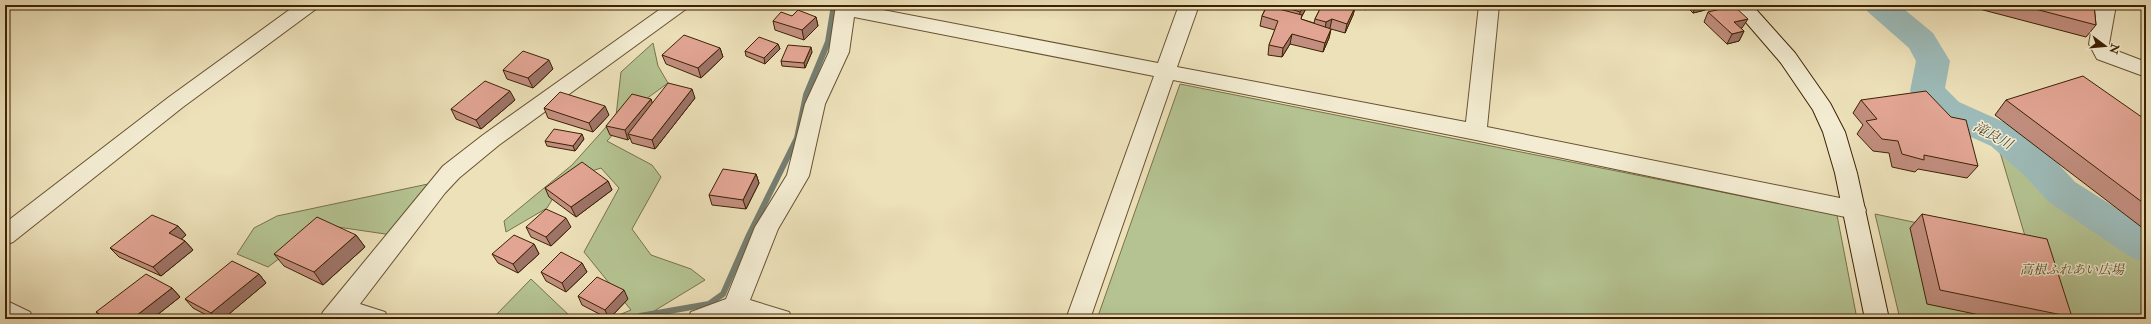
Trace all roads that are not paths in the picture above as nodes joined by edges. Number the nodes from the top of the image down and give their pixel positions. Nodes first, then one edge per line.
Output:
1 (309, 5) edge
2 (679, 5) edge
3 (1189, 5) edge
4 (1489, 5) edge
5 (1741, 5) edge
6 (2106, 5) edge
7 (845, 7) edge
8 (2146, 70) edge
9 (1164, 72) junction
10 (1476, 132) junction
11 (1855, 210) junction
12 (5, 236) edge
13 (736, 306) junction
14 (5, 310) edge
15 (337, 314) edge
16 (21, 319) edge
17 (376, 319) edge
18 (700, 319) edge
19 (780, 319) edge
20 (1078, 319) edge
21 (1877, 319) edge

1 - 12 street
2 - 15 street
3 - 9 street
4 - 10 street
5 - 11 street
6 - 8 street
7 - 9 street
7 - 13 street
9 - 10 street
9 - 20 street
10 - 11 street
11 - 21 street
13 - 18 street
13 - 19 street
14 - 16 street
15 - 17 street

